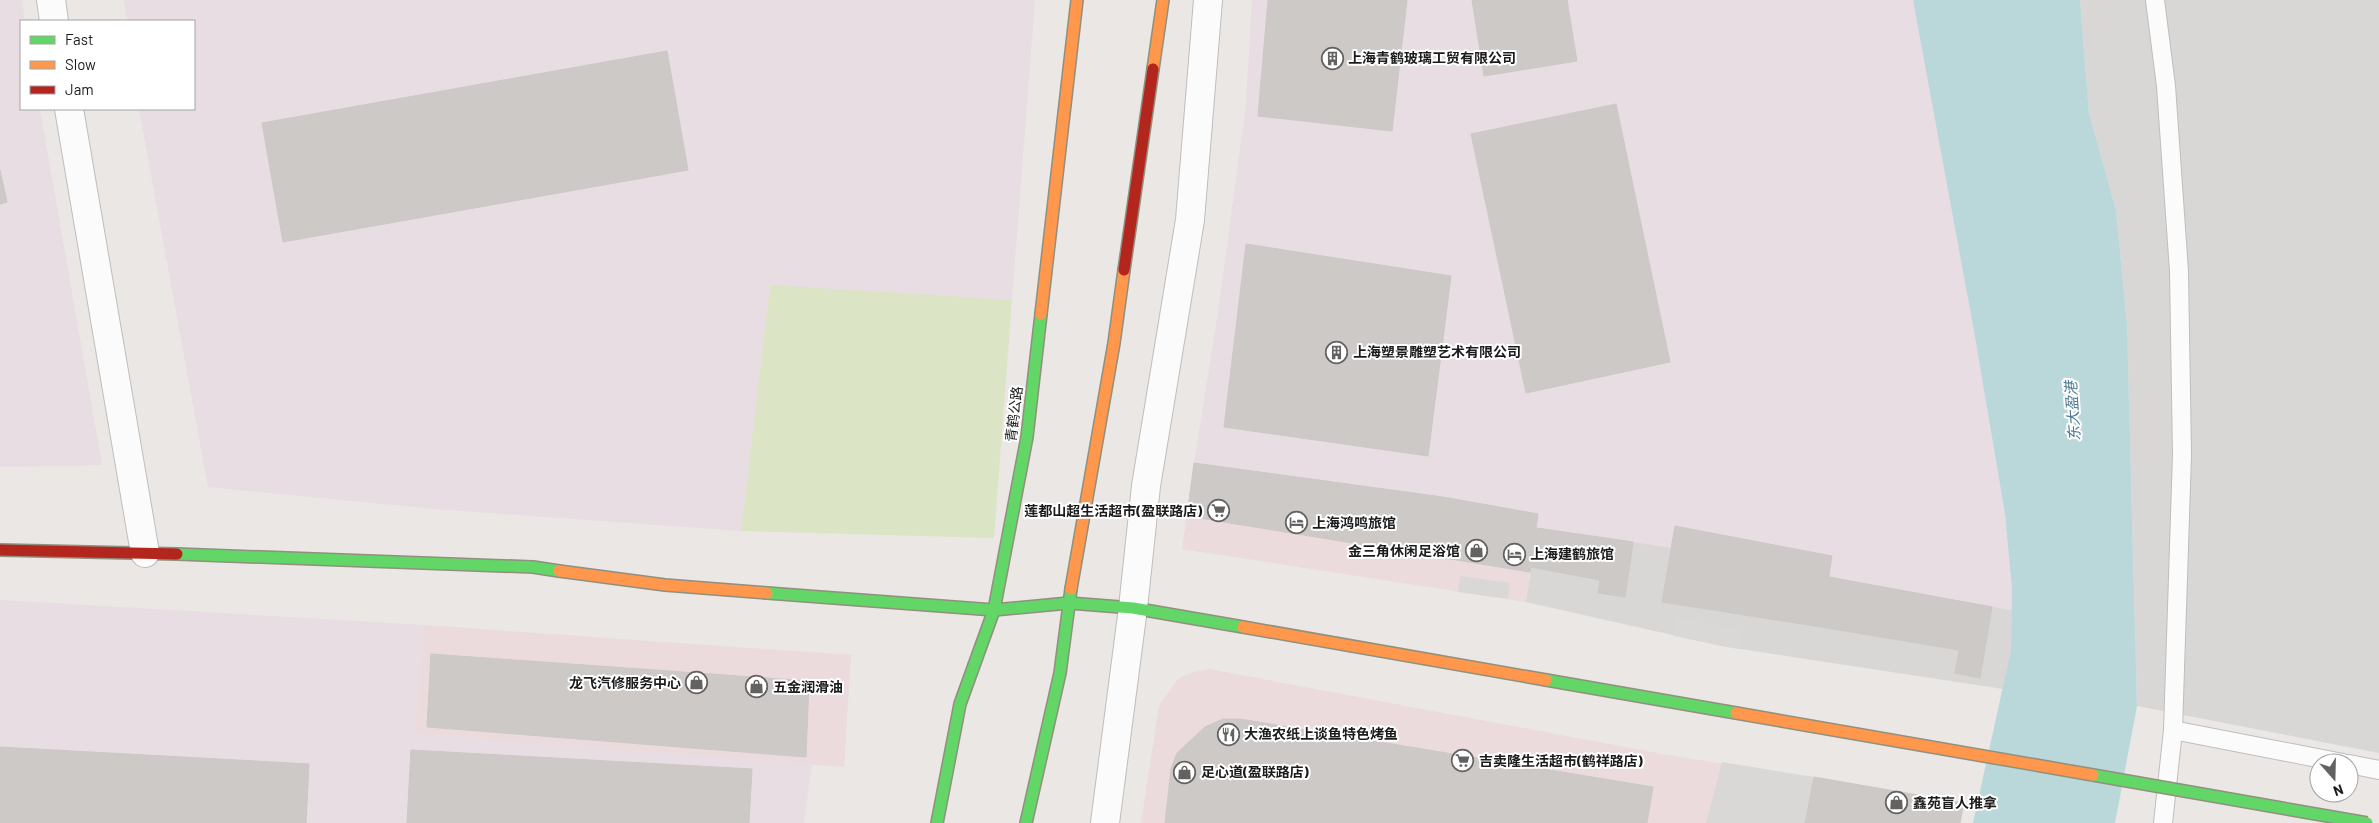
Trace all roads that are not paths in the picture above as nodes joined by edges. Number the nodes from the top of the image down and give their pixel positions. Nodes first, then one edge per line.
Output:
1 (51, 0) edge
2 (1077, 0) edge
3 (1163, 0) edge
4 (1208, 0) edge
5 (2155, 0) edge
6 (54, 20) edge
7 (69, 110) edge
8 (0, 550) edge
9 (145, 553) junction
10 (1069, 603) junction
11 (1133, 608) junction
12 (994, 610) junction
13 (2173, 730) junction
14 (2309, 756) edge
15 (2359, 766) edge
16 (2379, 770) edge
17 (937, 823) edge
18 (1026, 823) edge
19 (1105, 823) edge
20 (2163, 823) edge
21 (2367, 823) edge

1 - 6 street
2 - 12 street, 青鹤公路
3 - 10 street
4 - 11 street
5 - 13 lane
7 - 9 street
8 - 9 street
9 - 12 street
10 - 11 street
10 - 12 street
10 - 18 street
11 - 19 street
11 - 21 street, bridge
12 - 17 street, 青鹤公路
13 - 14 lane
13 - 20 lane
15 - 16 lane

